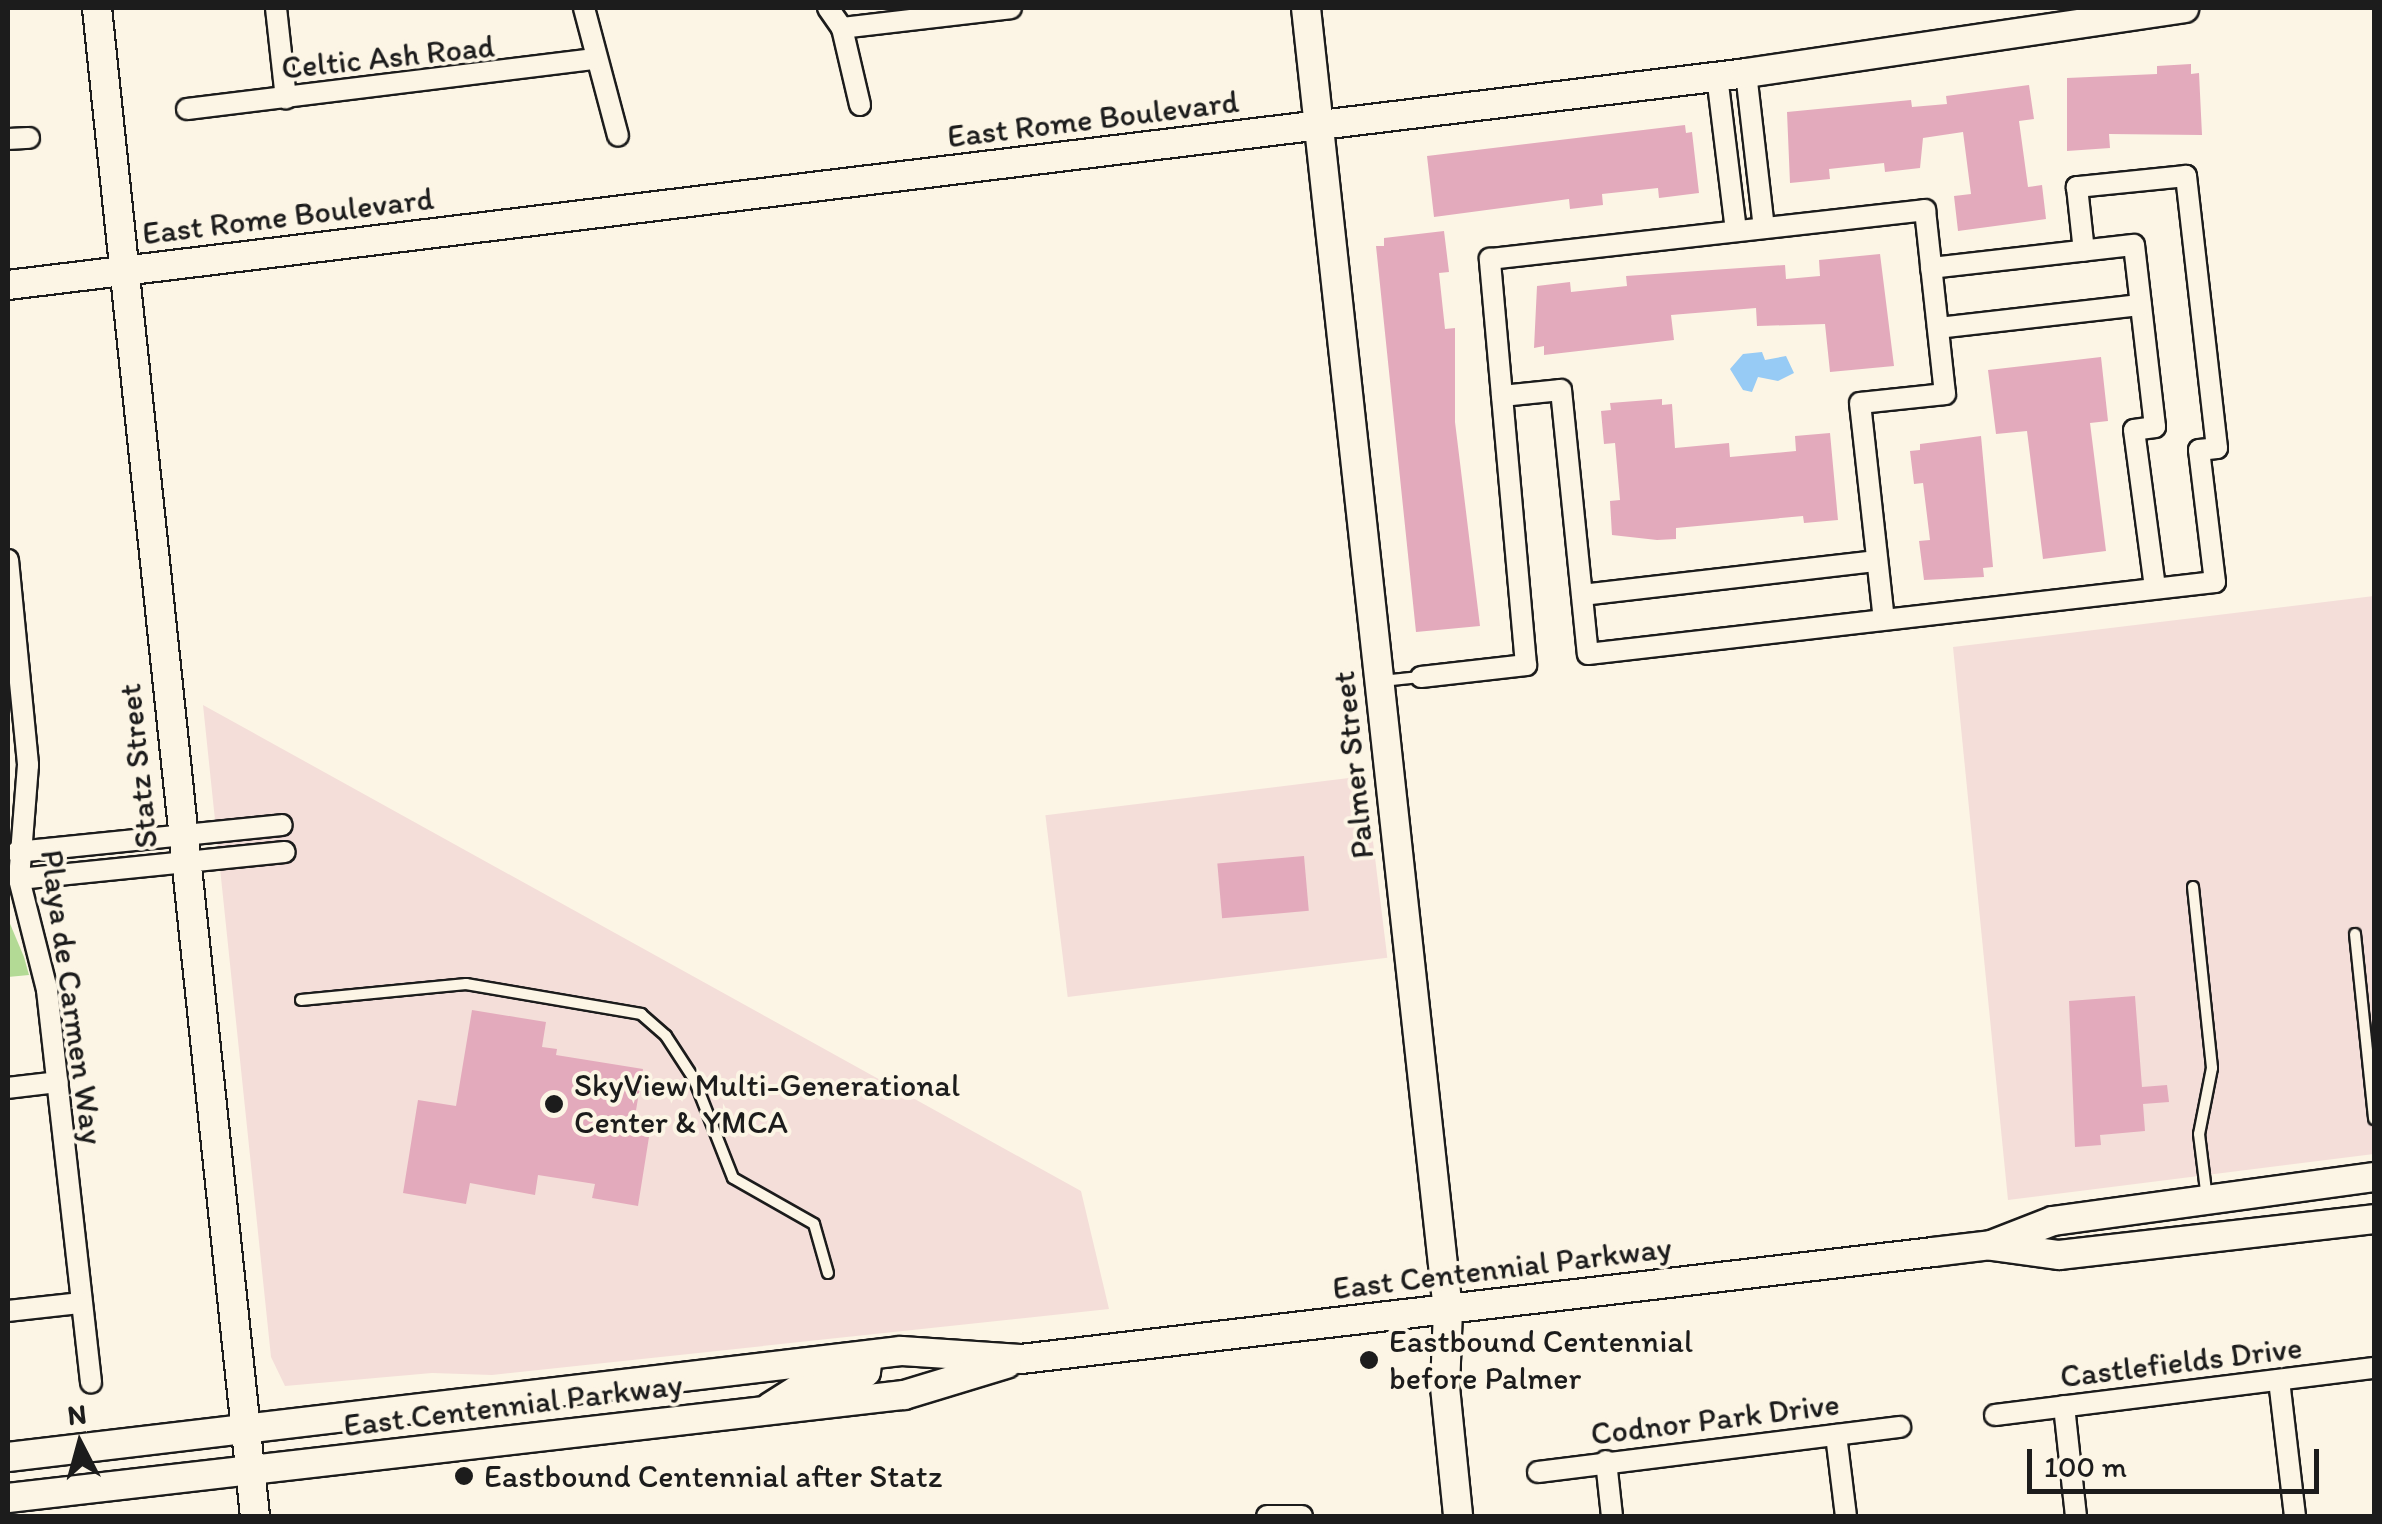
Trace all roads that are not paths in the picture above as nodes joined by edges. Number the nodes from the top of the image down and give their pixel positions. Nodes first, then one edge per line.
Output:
1 (97, 8) edge
2 (276, 8) edge
3 (584, 8) edge
4 (828, 8) edge
5 (1011, 8) edge
6 (1306, 8) edge
7 (2184, 8) edge
8 (842, 28) junction
9 (594, 59) junction
10 (1746, 73) junction
11 (1717, 76) junction
12 (286, 98) junction
13 (860, 106) dead end
14 (187, 109) dead end
15 (1320, 127) junction
16 (618, 136) dead end
17 (29, 138) dead end
18 (8, 139) edge
19 (1764, 228) junction
20 (1736, 230) junction
21 (2084, 251) junction
22 (1931, 268) junction
23 (125, 270) junction
24 (8, 284) edge
25 (2141, 305) junction
26 (1938, 328) junction
27 (1502, 396) junction
28 (8, 560) edge
29 (1877, 561) junction
30 (2154, 588) junction
31 (1582, 596) junction
32 (1884, 619) junction
33 (12, 651) edge
34 (1421, 677) joint
35 (1380, 682) junction
36 (282, 824) dead end
37 (182, 848) junction
38 (17, 852) junction
39 (285, 852) dead end
40 (20, 879) junction
41 (2194, 888) dead end
42 (2355, 934) dead end
43 (301, 1000) dead end
44 (2370, 1045) edge
45 (58, 1082) junction
46 (8, 1088) edge
47 (2374, 1102) edge
48 (2374, 1119) edge
49 (2374, 1176) edge
50 (2207, 1200) junction
51 (2374, 1219) edge
52 (1990, 1246) junction
53 (828, 1272) dead end
54 (82, 1304) junction
55 (1448, 1310) junction
56 (8, 1311) edge
57 (868, 1356) junction
58 (1022, 1359) junction
59 (2374, 1368) edge
60 (2279, 1380) junction
61 (91, 1383) dead end
62 (2064, 1406) junction
63 (764, 1411) junction
64 (1995, 1415) dead end
65 (1900, 1426) dead end
66 (247, 1430) junction
67 (1836, 1434) junction
68 (8, 1457) edge
69 (1606, 1462) junction
70 (250, 1470) junction
71 (1538, 1472) dead end
72 (8, 1498) edge
73 (255, 1516) edge
74 (1267, 1516) edge
75 (1302, 1516) edge
76 (1458, 1516) edge
77 (1612, 1516) edge
78 (1846, 1516) edge
79 (2076, 1516) edge
80 (2296, 1516) edge

1 - 23 street, Statz Street
2 - 12 street
3 - 9 street
4 - 8 street
5 - 8 street
6 - 15 street, Palmer Street
7 - 10 street, East Rome Boulevard
8 - 13 street
9 - 12 street, Celtic Ash Road
9 - 16 street
10 - 11 street, East Rome Boulevard
10 - 19 street
11 - 15 street, East Rome Boulevard
11 - 20 street
12 - 14 street, Celtic Ash Road
15 - 23 street, East Rome Boulevard
15 - 35 street, Palmer Street
17 - 18 street
19 - 20 street
19 - 22 street
20 - 27 street
21 - 22 street
21 - 25 street
21 - 30 street
22 - 26 street
23 - 24 street, East Rome Boulevard
23 - 37 street, Statz Street
25 - 26 street
25 - 30 street
26 - 29 street
27 - 31 street
27 - 34 street
28 - 33 street, Playa de Carmen Way
29 - 31 street
29 - 32 street
30 - 32 street
31 - 32 street
33 - 38 street, Playa de Carmen Way
34 - 35 lane
35 - 55 street, Palmer Street
36 - 37 street
37 - 38 street
37 - 39 street
37 - 40 street
37 - 66 street, Statz Street
38 - 40 street, Playa de Carmen Way
40 - 45 street, Playa de Carmen Way
41 - 50 lane
42 - 44 lane
43 - 53 lane
44 - 47 lane
45 - 46 street
45 - 54 street, Playa de Carmen Way
47 - 48 lane
49 - 50 street, East Centennial Parkway
50 - 52 street, East Centennial Parkway
51 - 52 street, East Centennial Parkway
52 - 55 street, East Centennial Parkway
54 - 56 street
54 - 61 street, Playa de Carmen Way
55 - 58 street, East Centennial Parkway
55 - 76 street, Palmer Street
57 - 58 street, East Centennial Parkway
57 - 63 street
57 - 66 street, East Centennial Parkway
58 - 63 street, East Centennial Parkway
59 - 60 street, Castlefields Drive
60 - 62 street, Castlefields Drive
60 - 80 street
62 - 64 street, Castlefields Drive
62 - 79 street
63 - 70 street, East Centennial Parkway
65 - 67 street, Codnor Park Drive
66 - 68 street, East Centennial Parkway
66 - 70 street, Statz Street
67 - 69 street, Codnor Park Drive
67 - 78 street
69 - 71 street, Codnor Park Drive
69 - 77 street
70 - 72 street, East Centennial Parkway
70 - 73 street, Statz Street
74 - 75 street

